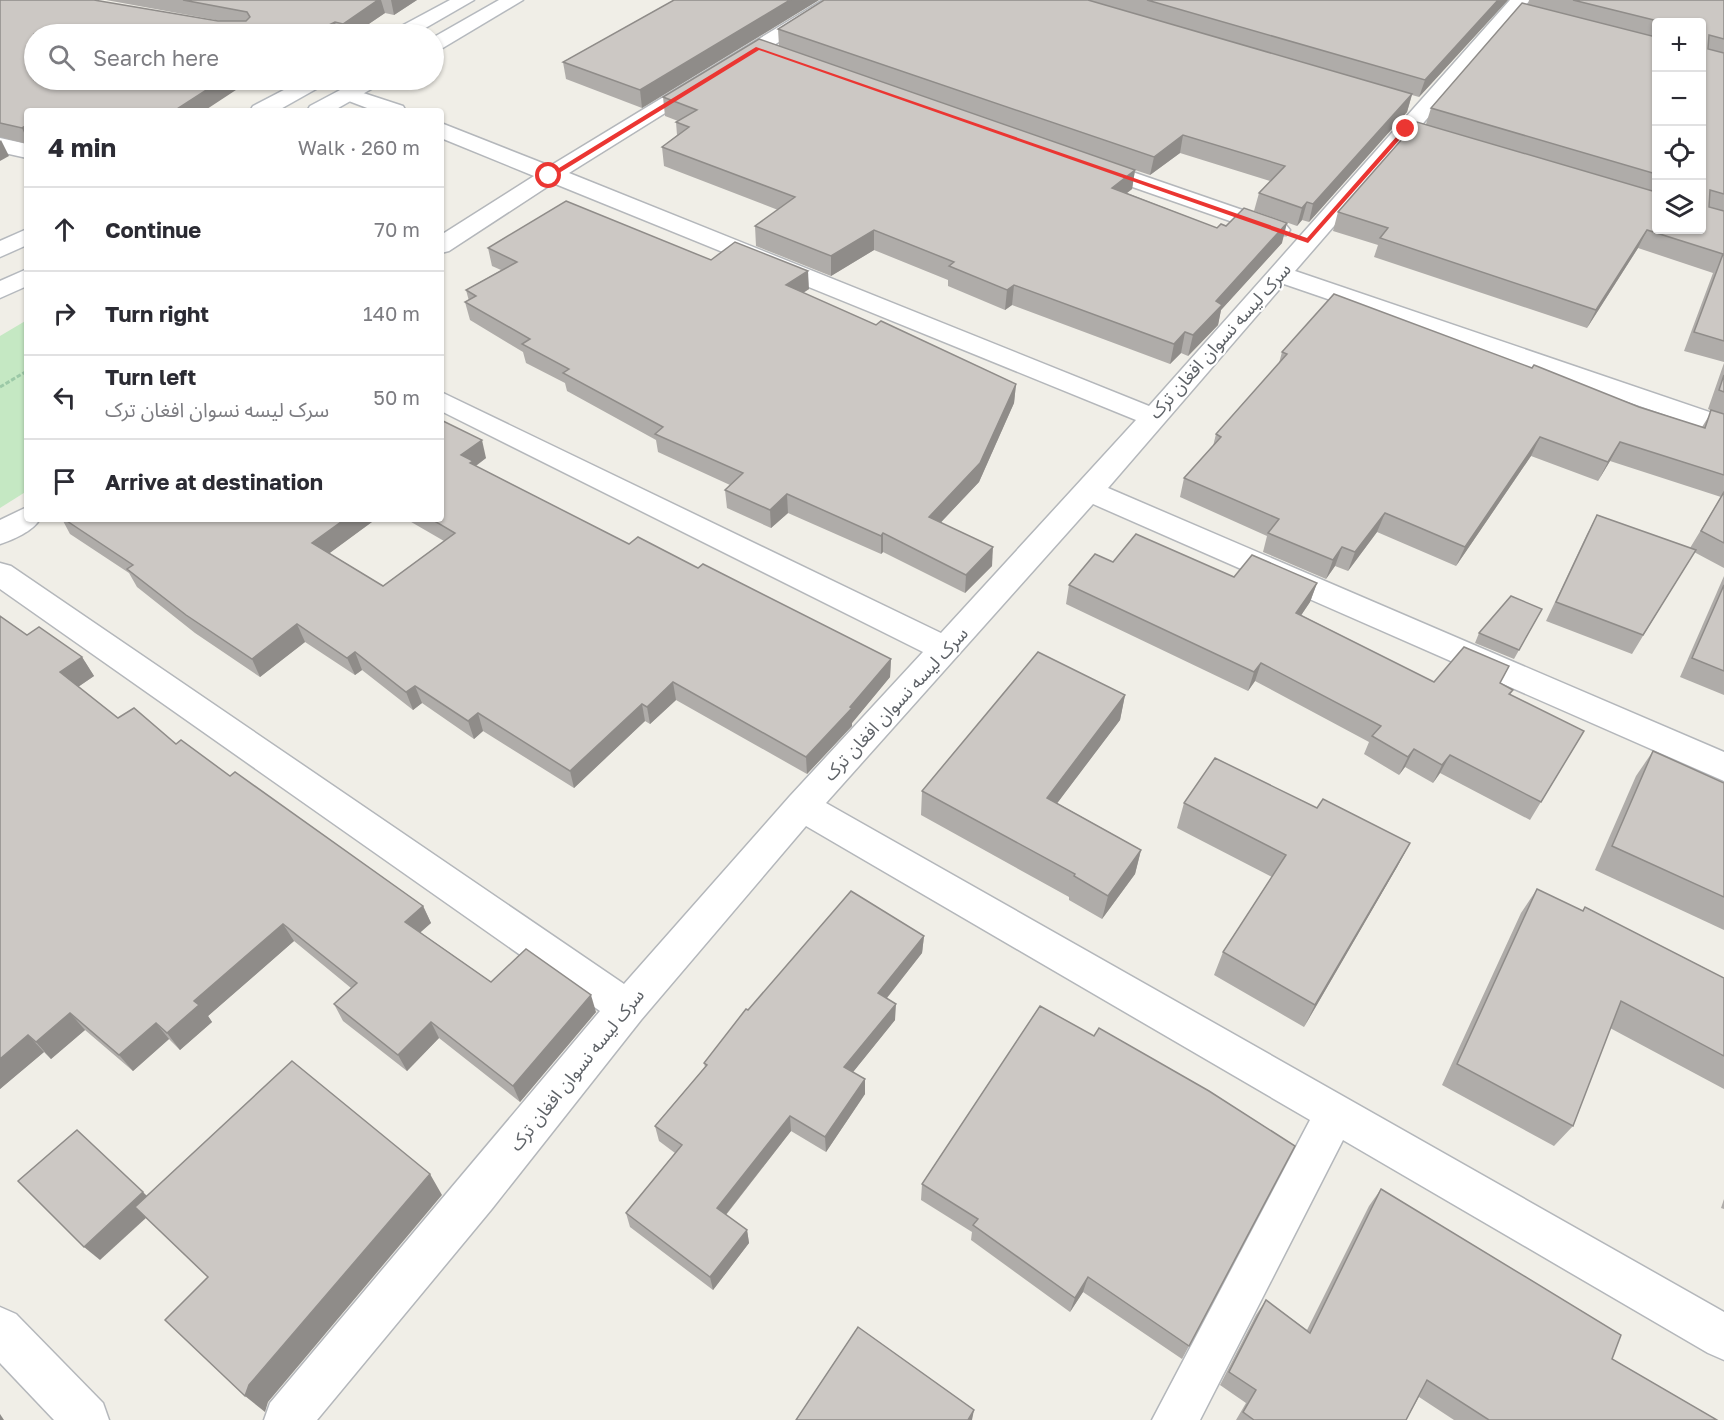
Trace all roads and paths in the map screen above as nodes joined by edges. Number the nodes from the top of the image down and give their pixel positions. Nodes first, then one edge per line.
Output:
1 (464, 0) edge
2 (513, 0) edge
3 (836, 0) edge
4 (1522, 9) edge
5 (419, 24) edge
6 (444, 39) edge
7 (758, 48) junction
8 (780, 56) edge
9 (300, 90) edge
10 (355, 90) edge
11 (348, 94) junction
12 (267, 108) edge
13 (323, 108) edge
14 (387, 108) edge
15 (444, 131) edge
16 (0, 145) edge
17 (24, 150) edge
18 (1072, 158) edge
19 (549, 176) junction
20 (24, 238) edge
21 (1308, 241) junction
22 (444, 244) edge
23 (0, 250) edge
24 (1279, 274) junction
25 (24, 278) edge
26 (0, 291) edge
27 (24, 373) edge
28 (0, 387) edge
29 (444, 401) edge
30 (1152, 417) junction
31 (1724, 426) edge
32 (1089, 491) junction
33 (24, 518) edge
34 (0, 534) edge
35 (0, 574) edge
36 (947, 650) junction
37 (1724, 767) edge
38 (802, 806) junction
39 (627, 1008) junction
40 (1335, 1113) junction
41 (0, 1330) edge
42 (1724, 1337) edge
43 (86, 1420) edge
44 (287, 1420) edge
45 (1175, 1420) edge

1 - 5 street
2 - 6 street
3 - 7 street
4 - 21 street, سرک لیسه نسوان افغان‌ ترک
7 - 8 street
7 - 19 street
9 - 12 street
10 - 11 street
11 - 13 street
11 - 14 street
15 - 19 street
16 - 17 street
18 - 21 street
19 - 22 street
19 - 30 street
20 - 23 street
21 - 24 street, سرک لیسه نسوان افغان‌ ترک
24 - 30 street, سرک لیسه نسوان افغان‌ ترک
24 - 31 street
25 - 26 street
27 - 28 path
29 - 36 street
30 - 32 street, سرک لیسه نسوان افغان‌ ترک
32 - 36 street, سرک لیسه نسوان افغان‌ ترک
32 - 37 street
33 - 34 street
35 - 39 street
36 - 38 street, سرک لیسه نسوان افغان‌ ترک
38 - 39 street, سرک لیسه نسوان افغان‌ ترک
38 - 40 street
39 - 44 street, سرک لیسه نسوان افغان‌ ترک
40 - 42 street
40 - 45 street
41 - 43 street

